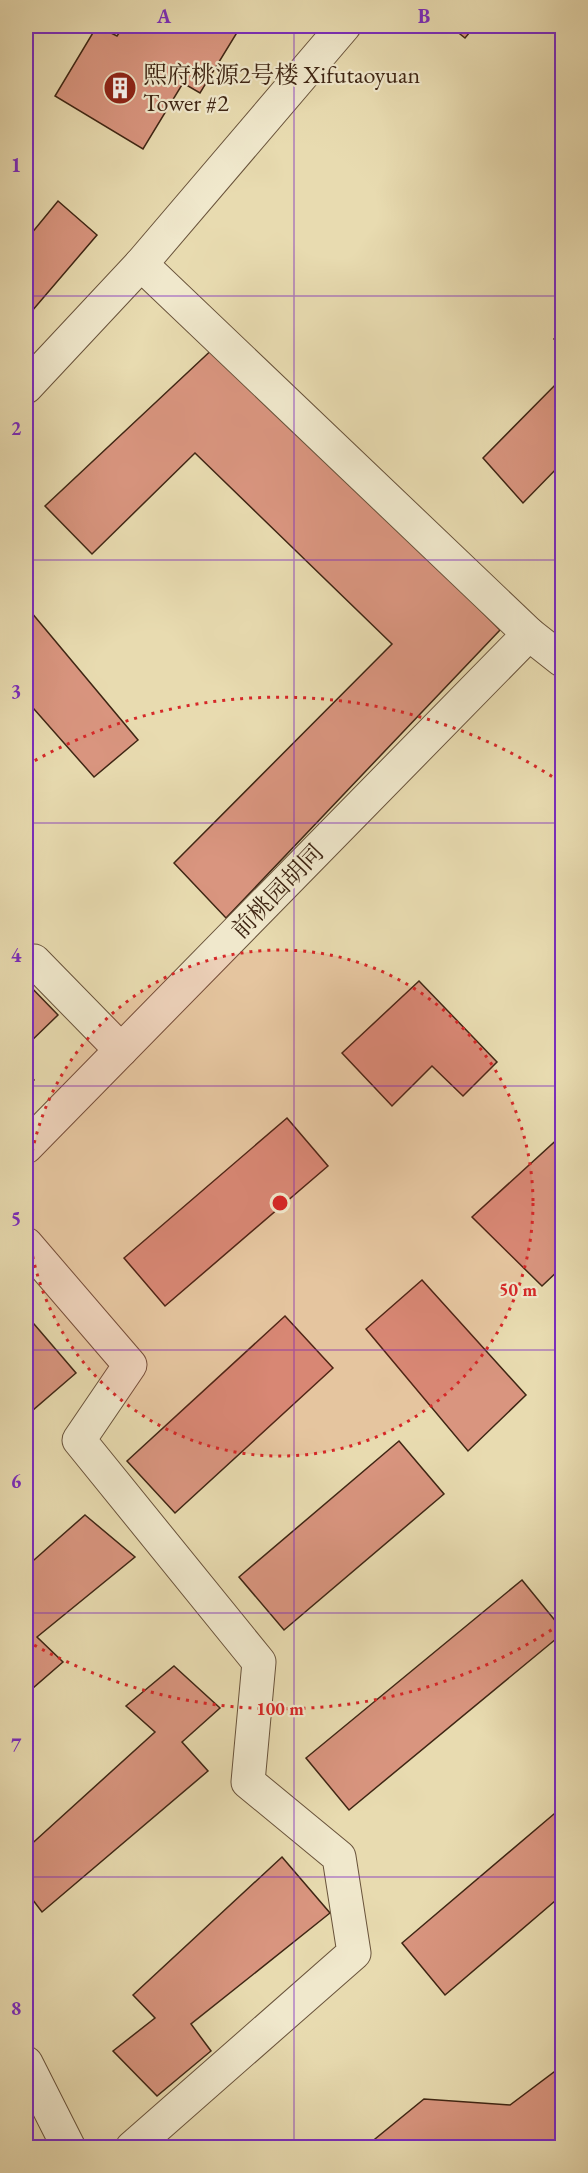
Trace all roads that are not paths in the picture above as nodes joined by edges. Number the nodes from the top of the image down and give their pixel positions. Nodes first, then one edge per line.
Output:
1 (344, 26) edge
2 (141, 264) junction
3 (26, 387) edge
4 (529, 634) junction
5 (562, 660) edge
6 (34, 961) dead end
7 (121, 1050) junction
8 (26, 1147) edge
9 (26, 1244) edge
10 (26, 2063) edge
11 (69, 2148) edge
12 (132, 2148) edge

1 - 2 street
2 - 3 street
2 - 4 street
4 - 5 street
4 - 7 street, 前桃园胡同
6 - 7 street
7 - 8 street, 前桃园胡同
9 - 12 street
10 - 11 street

